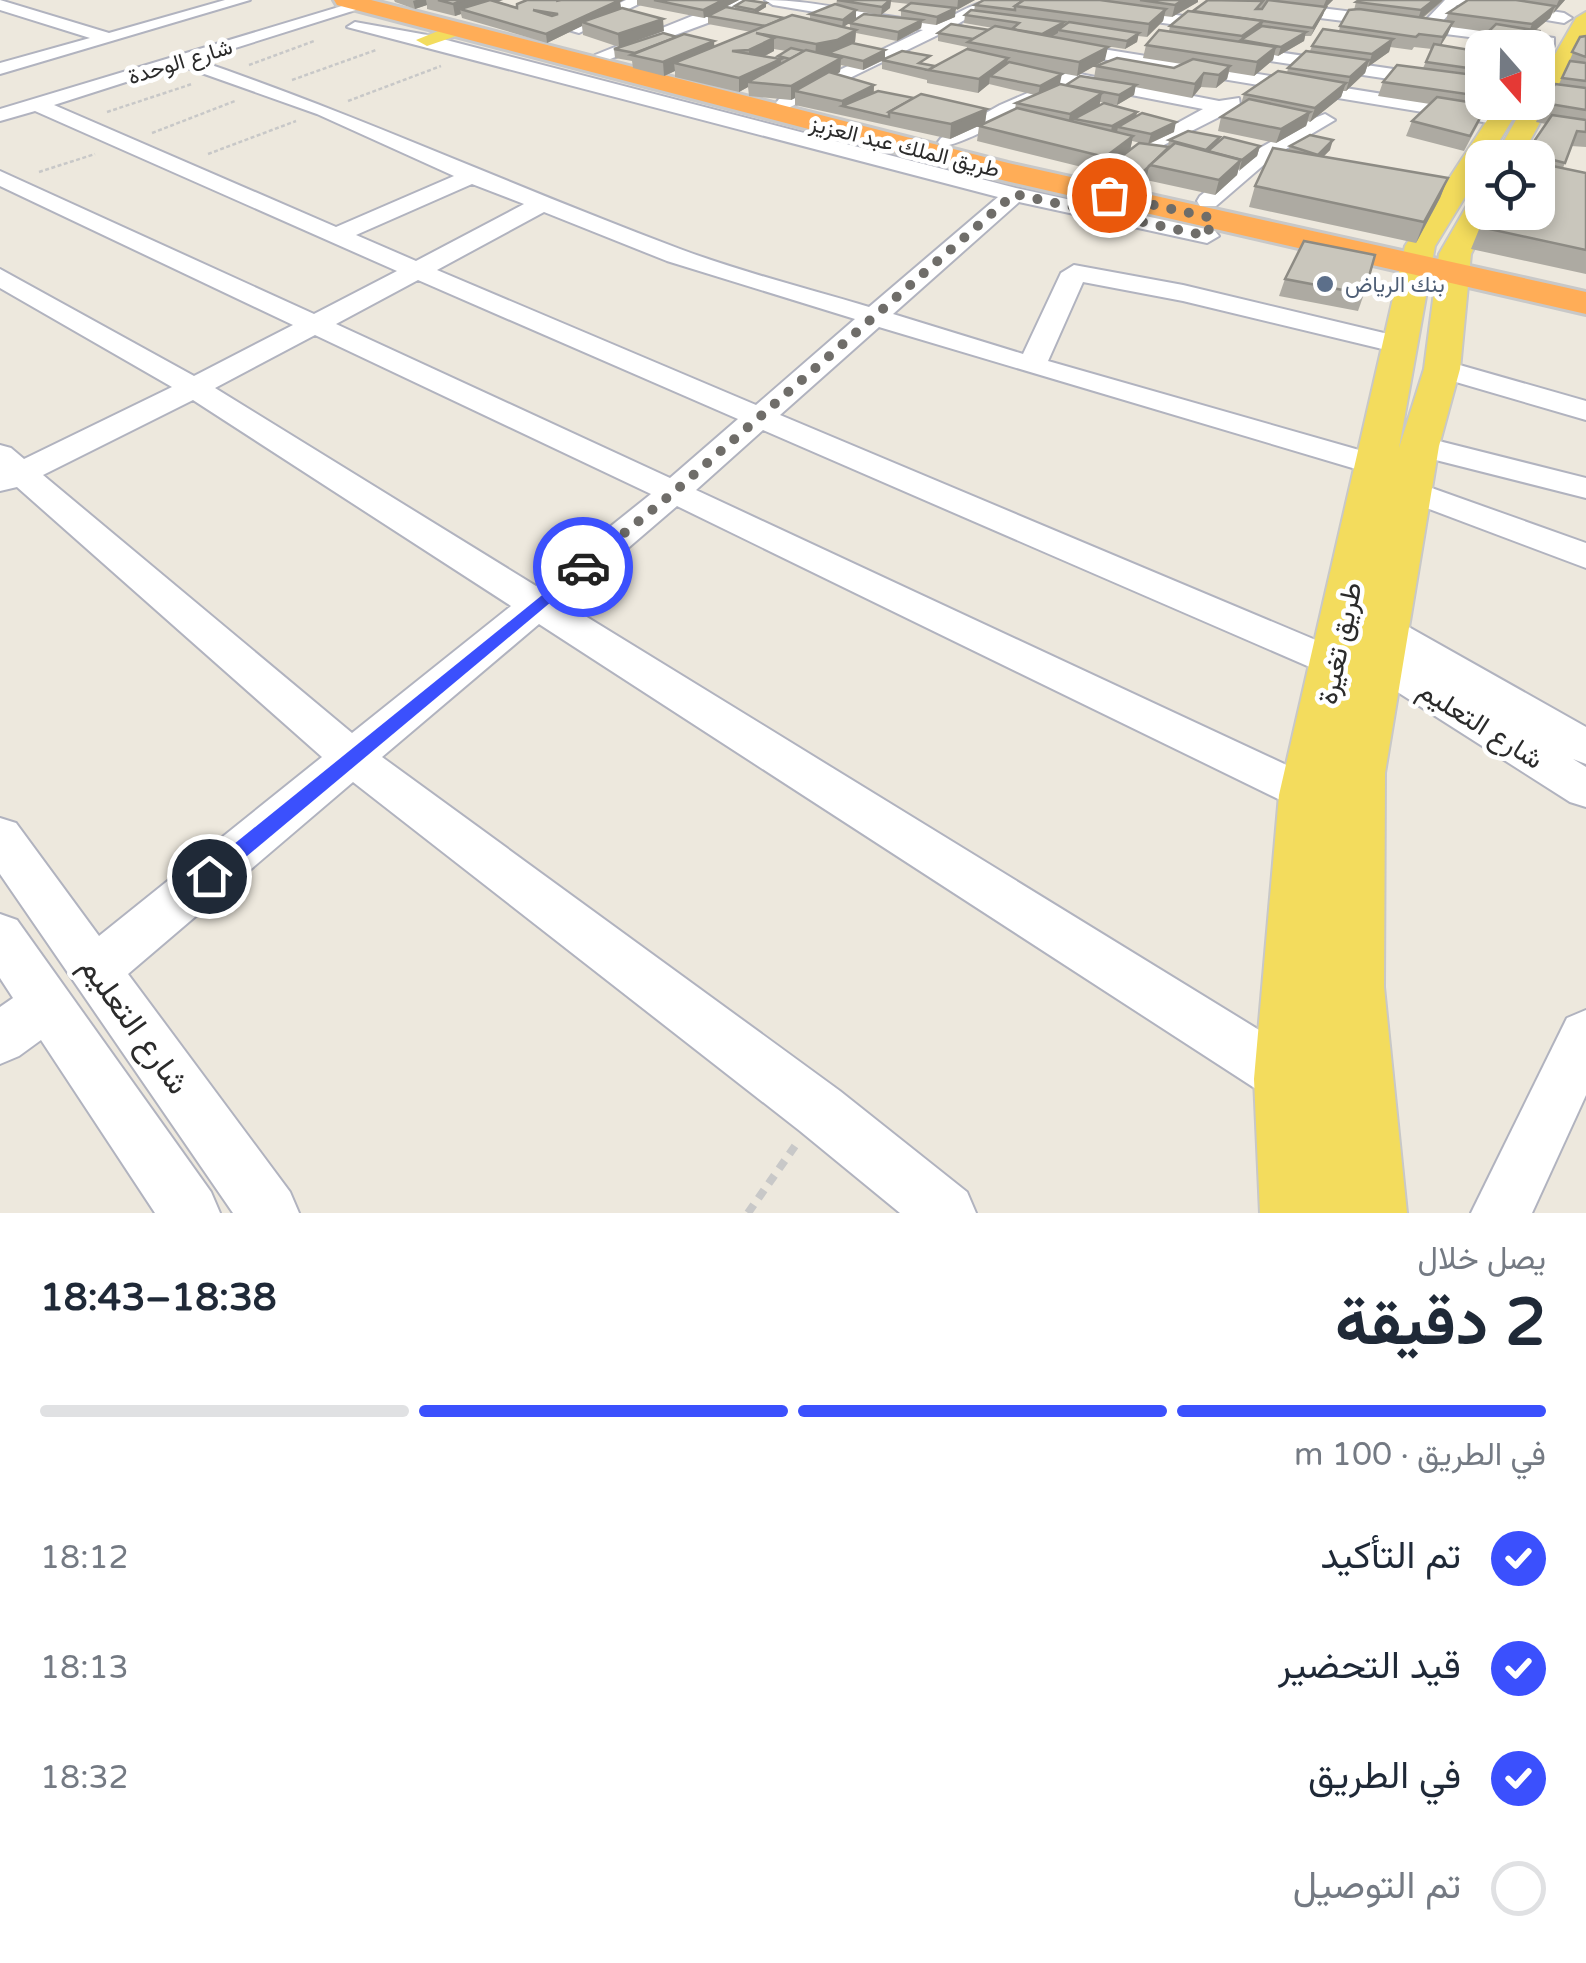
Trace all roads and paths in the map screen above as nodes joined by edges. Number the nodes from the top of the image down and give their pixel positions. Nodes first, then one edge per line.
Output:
1 (604, 0) edge
2 (744, 0) edge
3 (773, 0) edge
4 (839, 0) edge
5 (852, 0) edge
6 (990, 0) edge
7 (1035, 0) edge
8 (1206, 0) edge
9 (1350, 0) edge
10 (225, 2) edge
11 (368, 4) edge
12 (638, 4) edge
13 (1247, 4) edge
14 (0, 5) edge
15 (821, 8) junction
16 (666, 12) edge
17 (966, 13) junction
18 (1579, 15) edge
19 (1003, 18) edge
20 (703, 20) junction
21 (1177, 20) junction
22 (301, 21) junction
23 (810, 26) edge
24 (1324, 26) junction
25 (1429, 27) junction
26 (940, 28) junction
27 (1236, 28) edge
28 (432, 32) junction
29 (106, 38) junction
30 (866, 39) edge
31 (544, 41) junction
32 (908, 45) junction
33 (1208, 47) edge
34 (1400, 51) edge
35 (946, 53) edge
36 (158, 55) junction
37 (604, 55) junction
38 (1561, 57) edge
39 (1120, 58) junction
40 (1283, 58) junction
41 (1002, 64) edge
42 (0, 69) edge
43 (1374, 72) junction
44 (222, 74) junction
45 (1076, 79) junction
46 (1259, 80) junction
47 (826, 81) junction
48 (266, 89) junction
49 (0, 90) edge
50 (863, 90) edge
51 (1352, 95) junction
52 (1465, 97) edge
53 (30, 102) junction
54 (0, 107) edge
55 (1224, 107) junction
56 (1465, 107) edge
57 (760, 110) junction
58 (956, 110) edge
59 (0, 115) edge
60 (996, 117) junction
61 (1514, 120) edge
62 (1536, 120) edge
63 (77, 122) junction
64 (1036, 122) edge
65 (1316, 126) junction
66 (1556, 129) edge
67 (948, 142) junction
68 (126, 144) junction
69 (1185, 157) edge
70 (472, 176) junction
71 (5, 180) edge
72 (1014, 194) junction
73 (542, 204) junction
74 (1209, 218) junction
75 (1465, 223) edge
76 (338, 235) junction
77 (1436, 258) junction
78 (415, 271) junction
79 (0, 277) edge
80 (1586, 285) edge
81 (1183, 293) junction
82 (1586, 303) edge
83 (873, 317) junction
84 (314, 324) junction
85 (1420, 357) junction
86 (1032, 365) junction
87 (194, 388) junction
88 (1586, 411) edge
89 (761, 415) junction
90 (1402, 467) junction
91 (7, 471) edge
92 (1586, 488) edge
93 (674, 492) junction
94 (1586, 556) edge
95 (538, 603) junction
96 (1365, 651) junction
97 (1586, 748) edge
98 (352, 758) junction
99 (1586, 789) edge
100 (1307, 795) junction
101 (0, 838) edge
102 (0, 936) edge
103 (95, 970) junction
104 (47, 1004) junction
105 (1586, 1036) edge
106 (0, 1038) edge
107 (1289, 1079) junction
108 (820, 1111) junction
109 (190, 1213) edge
110 (269, 1213) edge
111 (748, 1213) edge
112 (946, 1213) edge
113 (1298, 1213) edge
114 (1370, 1213) edge
115 (1500, 1213) edge

1 - 12 street
2 - 20 street
3 - 15 street
4 - 15 street
5 - 17 street
6 - 17 street
7 - 21 street
8 - 21 street
9 - 24 street
10 - 22 street
10 - 29 street
11 - 22 street, شارع الوحدة
11 - 28 highway, طريق الملك عبد العزيز
11 - 31 highway, طريق الملك عبد العزيز
11 - 44 path
12 - 31 street
13 - 24 street
14 - 29 street
15 - 23 street
15 - 26 street
16 - 20 street
17 - 19 street
17 - 26 street
18 - 25 street
18 - 38 main road, طريق تغيرة
20 - 37 street
21 - 27 street
21 - 39 street
22 - 28 street
22 - 36 street, شارع الوحدة
24 - 25 street
24 - 40 street
25 - 38 street
26 - 32 street
26 - 39 street
28 - 48 path
28 - 57 highway, طريق الملك عبد العزيز
29 - 36 street
29 - 42 street
30 - 32 street
31 - 37 highway, طريق الملك عبد العزيز
32 - 35 street
32 - 47 street
33 - 40 street
34 - 43 street
36 - 44 street
36 - 53 street, شارع الوحدة
37 - 57 highway, طريق الملك عبد العزيز
39 - 45 street
39 - 46 street
40 - 43 street
40 - 46 street
41 - 45 street
43 - 51 street
43 - 52 street
44 - 48 street
44 - 63 path
45 - 55 street
45 - 60 street
46 - 51 street
46 - 55 street
47 - 50 street
47 - 57 street
48 - 68 path
48 - 70 street
49 - 53 street
51 - 56 street
51 - 65 street
53 - 54 street
53 - 59 street, شارع الوحدة
53 - 63 street
55 - 65 street
55 - 69 street
57 - 67 highway, طريق الملك عبد العزيز
57 - 72 street
57 - 74 highway, طريق الملك عبد العزيز
58 - 60 street
60 - 64 street
60 - 67 street
61 - 77 main road, طريق تغيرة
62 - 66 street
63 - 68 street
65 - 74 street
67 - 74 highway, طريق الملك عبد العزيز
68 - 71 path
68 - 76 street
70 - 73 street
70 - 76 street
71 - 84 street
72 - 74 street
72 - 83 street
73 - 78 street
73 - 83 street
74 - 77 highway, طريق الملك عبد العزيز
74 - 81 street
75 - 77 main road, طريق تغيرة
76 - 78 street
77 - 80 highway, طريق الملك عبد العزيز
77 - 82 highway, طريق الملك عبد العزيز
77 - 85 main road, طريق تغيرة
78 - 84 street
78 - 89 street
79 - 87 street
81 - 85 street
81 - 86 street
83 - 86 street
83 - 89 street
84 - 87 street
84 - 93 street
85 - 88 street
85 - 90 main road, طريق تغيرة
86 - 90 street
87 - 91 street
87 - 95 street
89 - 93 street
89 - 96 street
90 - 92 street
90 - 94 street
90 - 96 main road, طريق تغيرة
91 - 98 street
93 - 95 street
93 - 100 street
95 - 98 street
95 - 107 street
96 - 97 street
96 - 99 street, شارع التعليم
96 - 100 main road, طريق تغيرة
96 - 114 main road, طريق تغيرة
98 - 103 street
98 - 108 street
100 - 107 main road, طريق تغيرة
101 - 103 street, شارع التعليم
102 - 104 street, شارع التعليم
103 - 110 street, شارع التعليم
104 - 106 street
104 - 109 street, شارع التعليم
105 - 115 street
107 - 113 main road, طريق تغيرة
108 - 111 path
108 - 112 street

